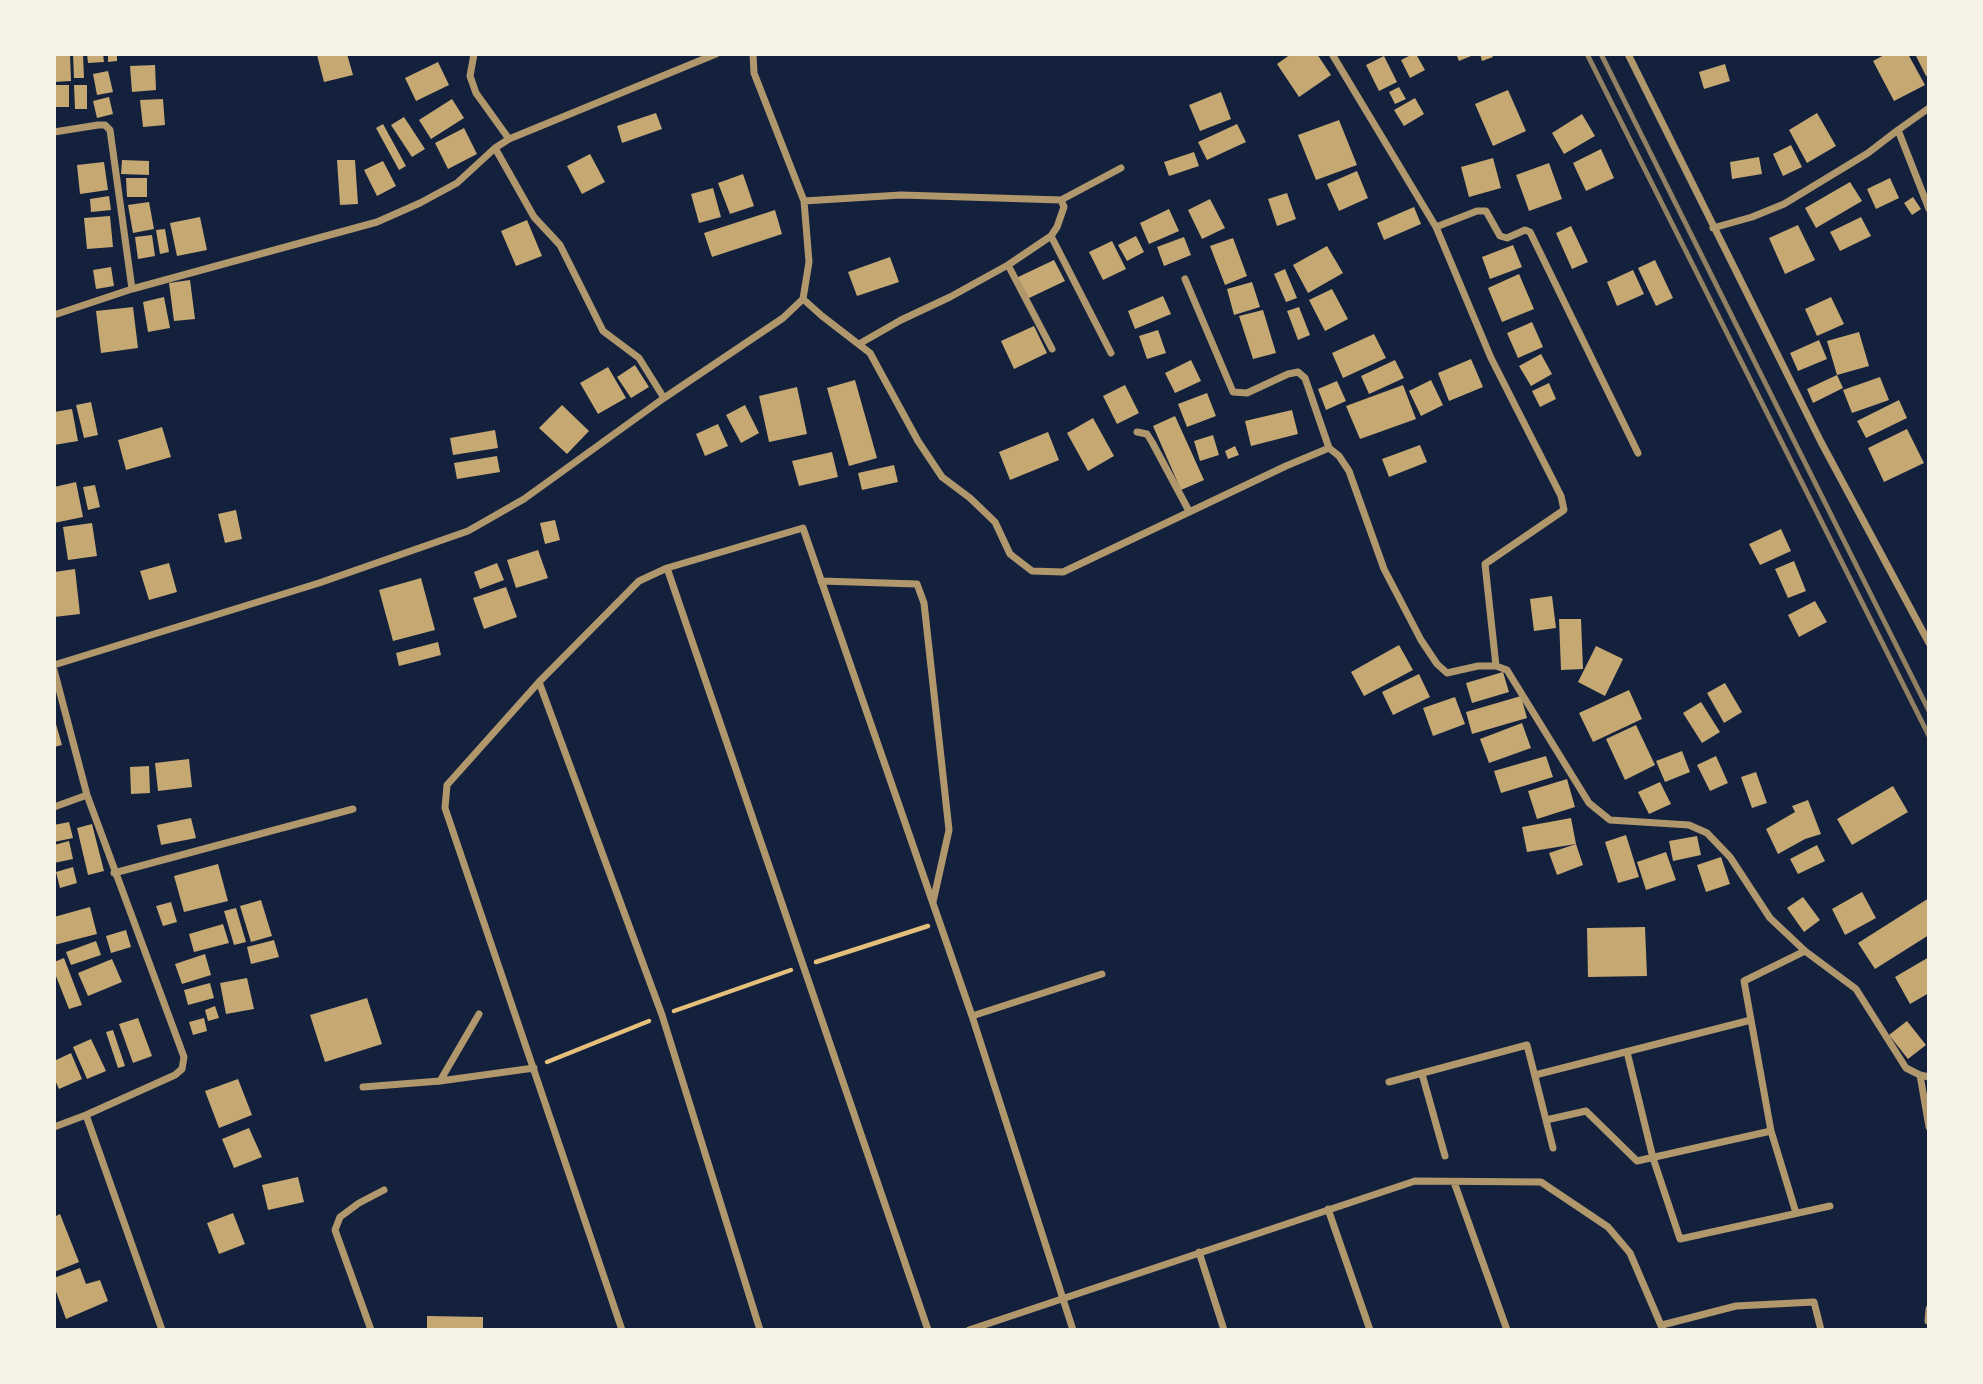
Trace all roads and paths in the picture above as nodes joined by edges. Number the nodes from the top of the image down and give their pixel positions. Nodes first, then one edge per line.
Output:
1 (474, 54) edge
2 (716, 54) edge
3 (753, 54) edge
4 (1332, 54) edge
5 (1628, 54) edge
6 (1929, 108) edge
7 (1898, 130) junction
8 (54, 132) edge
9 (509, 139) junction
10 (495, 148) junction
11 (1121, 168) dead end
12 (1061, 200) junction
13 (804, 201) junction
14 (1929, 209) edge
15 (1436, 227) junction
16 (1713, 228) junction
17 (1051, 236) junction
18 (1008, 265) junction
19 (1185, 279) dead end
20 (132, 289) junction
21 (803, 299) junction
22 (54, 315) edge
23 (859, 344) junction
24 (1052, 349) dead end
25 (1111, 354) dead end
26 (664, 398) junction
27 (1137, 432) dead end
28 (1329, 448) junction
29 (1639, 453) dead end
30 (1189, 511) junction
31 (667, 568) junction
32 (821, 581) junction
33 (1929, 643) edge
34 (1496, 666) junction
35 (54, 667) edge
36 (539, 682) junction
37 (87, 795) junction
38 (54, 807) edge
39 (353, 808) dead end
40 (114, 873) junction
41 (933, 903) junction
42 (939, 922) junction
43 (1805, 951) junction
44 (802, 966) junction
45 (1102, 974) dead end
46 (479, 1014) dead end
47 (662, 1015) junction
48 (972, 1016) junction
49 (1751, 1020) junction
50 (1627, 1052) junction
51 (534, 1068) junction
52 (1422, 1074) junction
53 (1535, 1075) junction
54 (1920, 1075) junction
55 (1929, 1076) edge
56 (440, 1081) junction
57 (1389, 1082) dead end
58 (363, 1087) dead end
59 (86, 1115) junction
60 (1546, 1119) junction
61 (54, 1127) edge
62 (1929, 1127) edge
63 (1771, 1131) junction
64 (1553, 1148) dead end
65 (1445, 1156) dead end
66 (1653, 1158) junction
67 (1454, 1182) junction
68 (384, 1191) dead end
69 (1830, 1206) dead end
70 (1328, 1209) junction
71 (1796, 1213) junction
72 (1199, 1252) junction
73 (1062, 1299) junction
74 (1929, 1309) edge
75 (1928, 1321) edge
76 (1662, 1328) edge
77 (162, 1330) edge
78 (371, 1330) edge
79 (622, 1330) edge
80 (760, 1330) edge
81 (928, 1330) edge
82 (969, 1330) edge
83 (1073, 1330) edge
84 (1224, 1330) edge
85 (1370, 1330) edge
86 (1507, 1330) edge
87 (1821, 1330) edge

1 - 9 street
2 - 9 street
3 - 13 street
4 - 15 street
5 - 16 street
6 - 7 street
7 - 14 street
7 - 16 street
8 - 20 street
9 - 10 street
10 - 20 street
10 - 26 street
11 - 12 street
12 - 13 street
12 - 17 street
13 - 21 street
15 - 29 street
15 - 34 street
16 - 33 street
17 - 18 street
17 - 25 street
18 - 23 street
18 - 24 street
19 - 28 street
20 - 22 street
21 - 23 street
21 - 26 street
23 - 30 street
26 - 35 street
27 - 30 street
28 - 30 street
28 - 34 street
31 - 32 street
31 - 36 street
31 - 44 street
32 - 41 street
32 - 41 street
34 - 43 street
35 - 37 street
36 - 47 street
36 - 51 street
37 - 38 street
37 - 40 street
39 - 40 street
40 - 59 street
41 - 42 street
42 - 44 path
42 - 48 street
43 - 49 street
43 - 54 street
44 - 47 path
44 - 81 street
45 - 48 street
46 - 56 street
47 - 51 path
47 - 80 street
48 - 73 street
49 - 50 street
49 - 63 street
50 - 53 street
50 - 66 street
51 - 56 street
51 - 79 street
52 - 53 street
52 - 57 street
52 - 65 street
53 - 60 street
54 - 55 street
54 - 62 street
56 - 58 street
59 - 61 street
59 - 77 street
60 - 64 street
60 - 66 street
63 - 66 street
63 - 71 street
66 - 71 street
67 - 70 street
67 - 76 street
67 - 86 street
68 - 78 street
69 - 71 street
70 - 72 street
70 - 85 street
72 - 73 street
72 - 84 street
73 - 82 street
73 - 83 street
74 - 75 street
76 - 87 street

